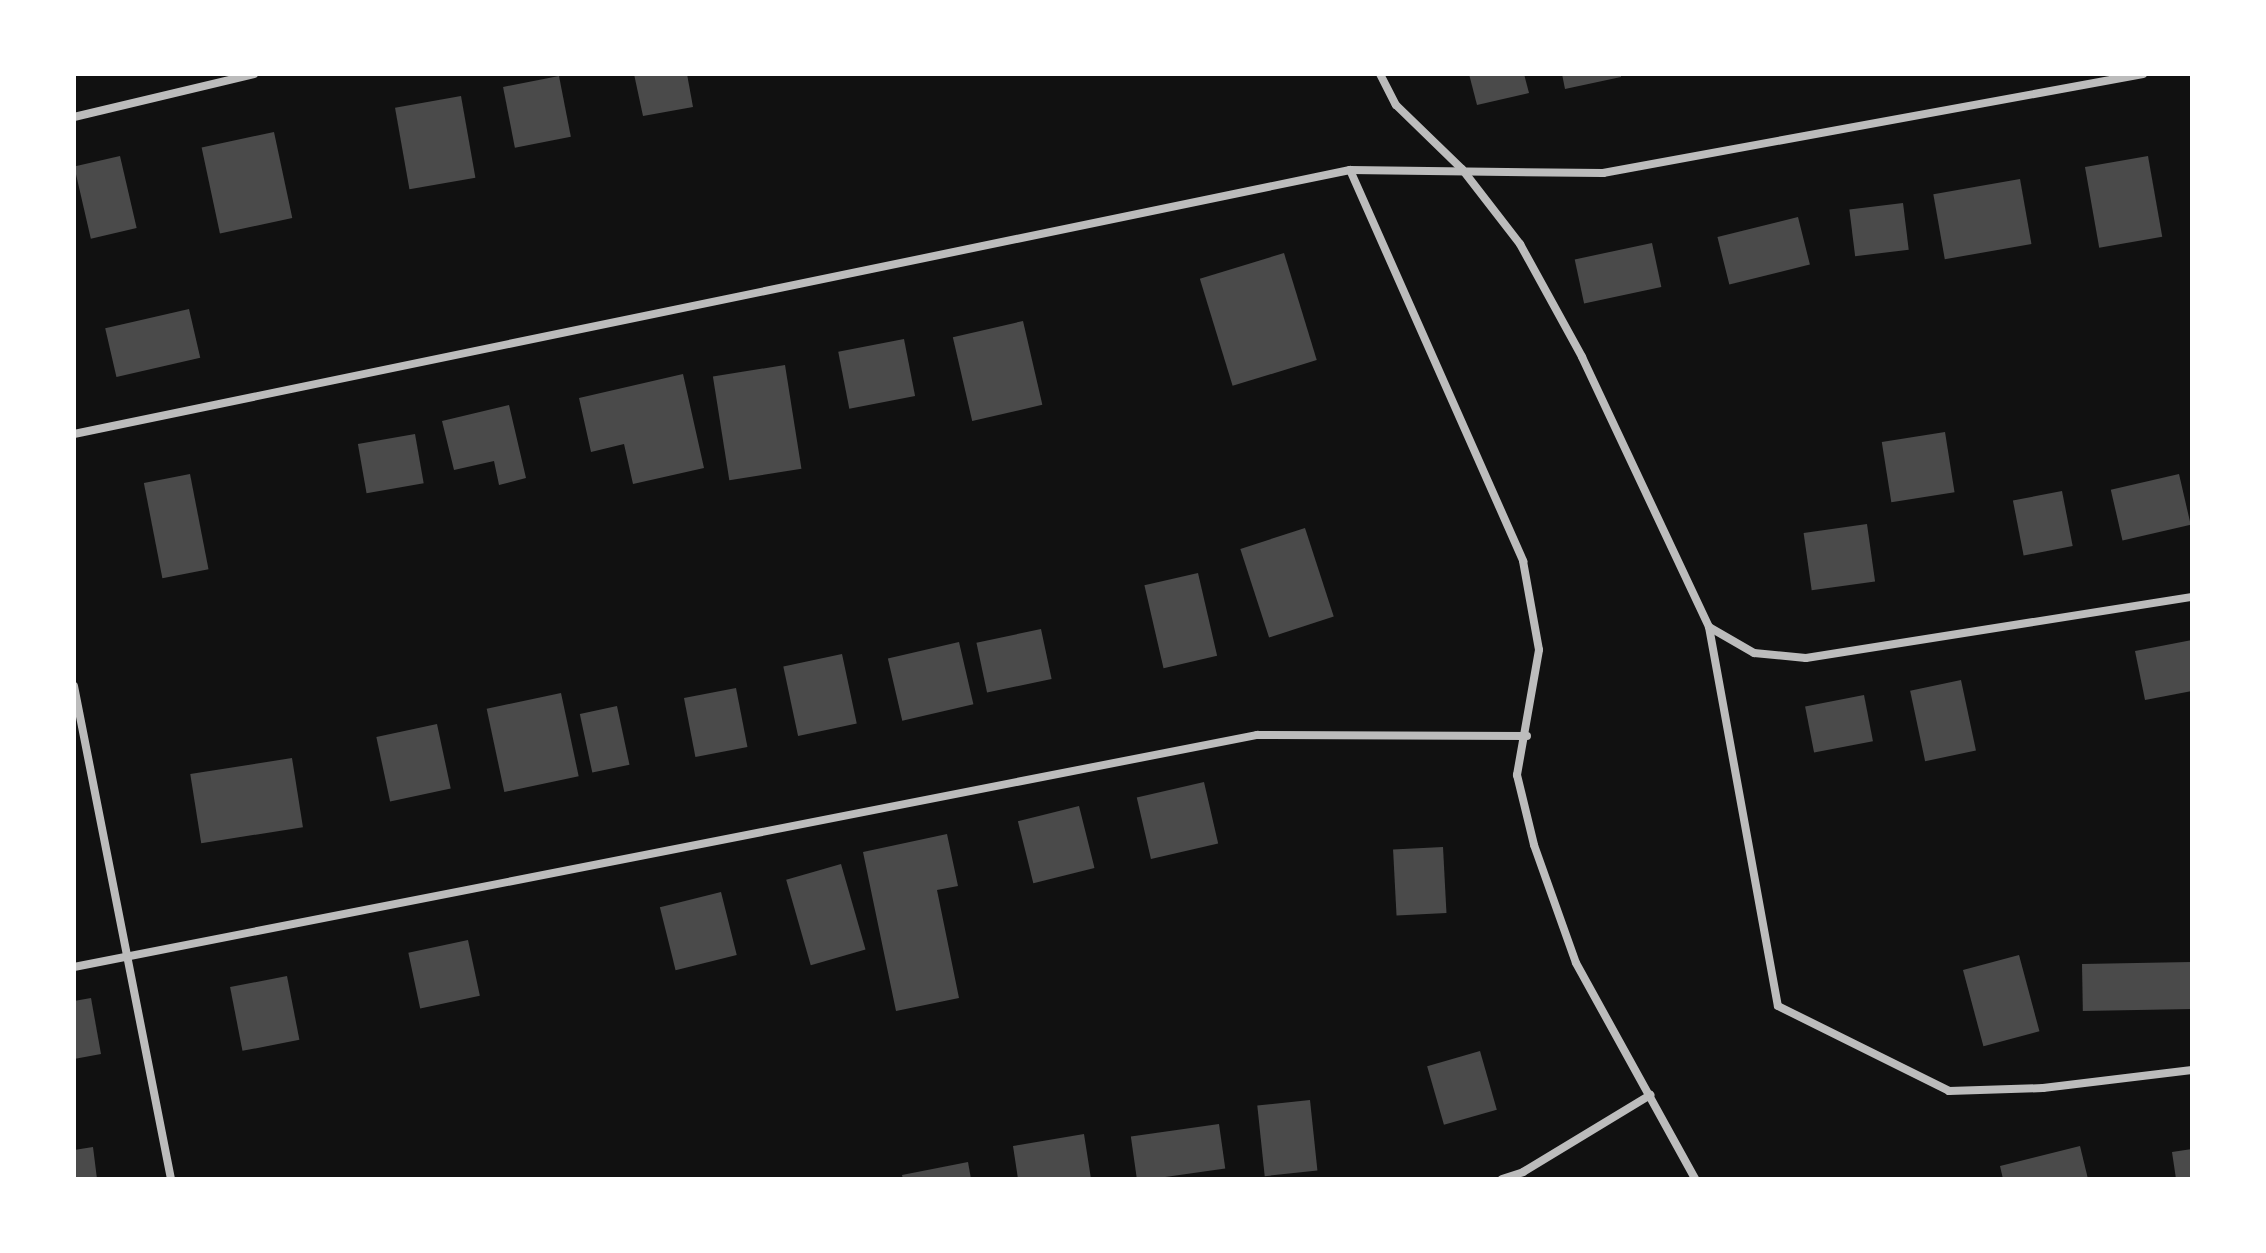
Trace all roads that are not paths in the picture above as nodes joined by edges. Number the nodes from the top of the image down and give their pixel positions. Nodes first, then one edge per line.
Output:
1 (254, 74) edge
2 (1380, 74) edge
3 (2143, 74) edge
4 (74, 117) edge
5 (1462, 169) junction
6 (1350, 170) junction
7 (74, 434) edge
8 (2192, 597) edge
9 (1709, 627) junction
10 (74, 686) edge
11 (1527, 736) junction
12 (126, 958) junction
13 (74, 967) edge
14 (2192, 1070) edge
15 (1650, 1095) junction
16 (171, 1179) edge
17 (1502, 1179) edge
18 (1695, 1179) edge

1 - 4 street
2 - 5 street
3 - 5 street
5 - 6 street
5 - 9 street
6 - 7 street
6 - 11 street
8 - 9 street
9 - 14 street
10 - 12 street
11 - 12 street
11 - 15 street
12 - 13 street
12 - 16 street
15 - 17 street
15 - 18 street

